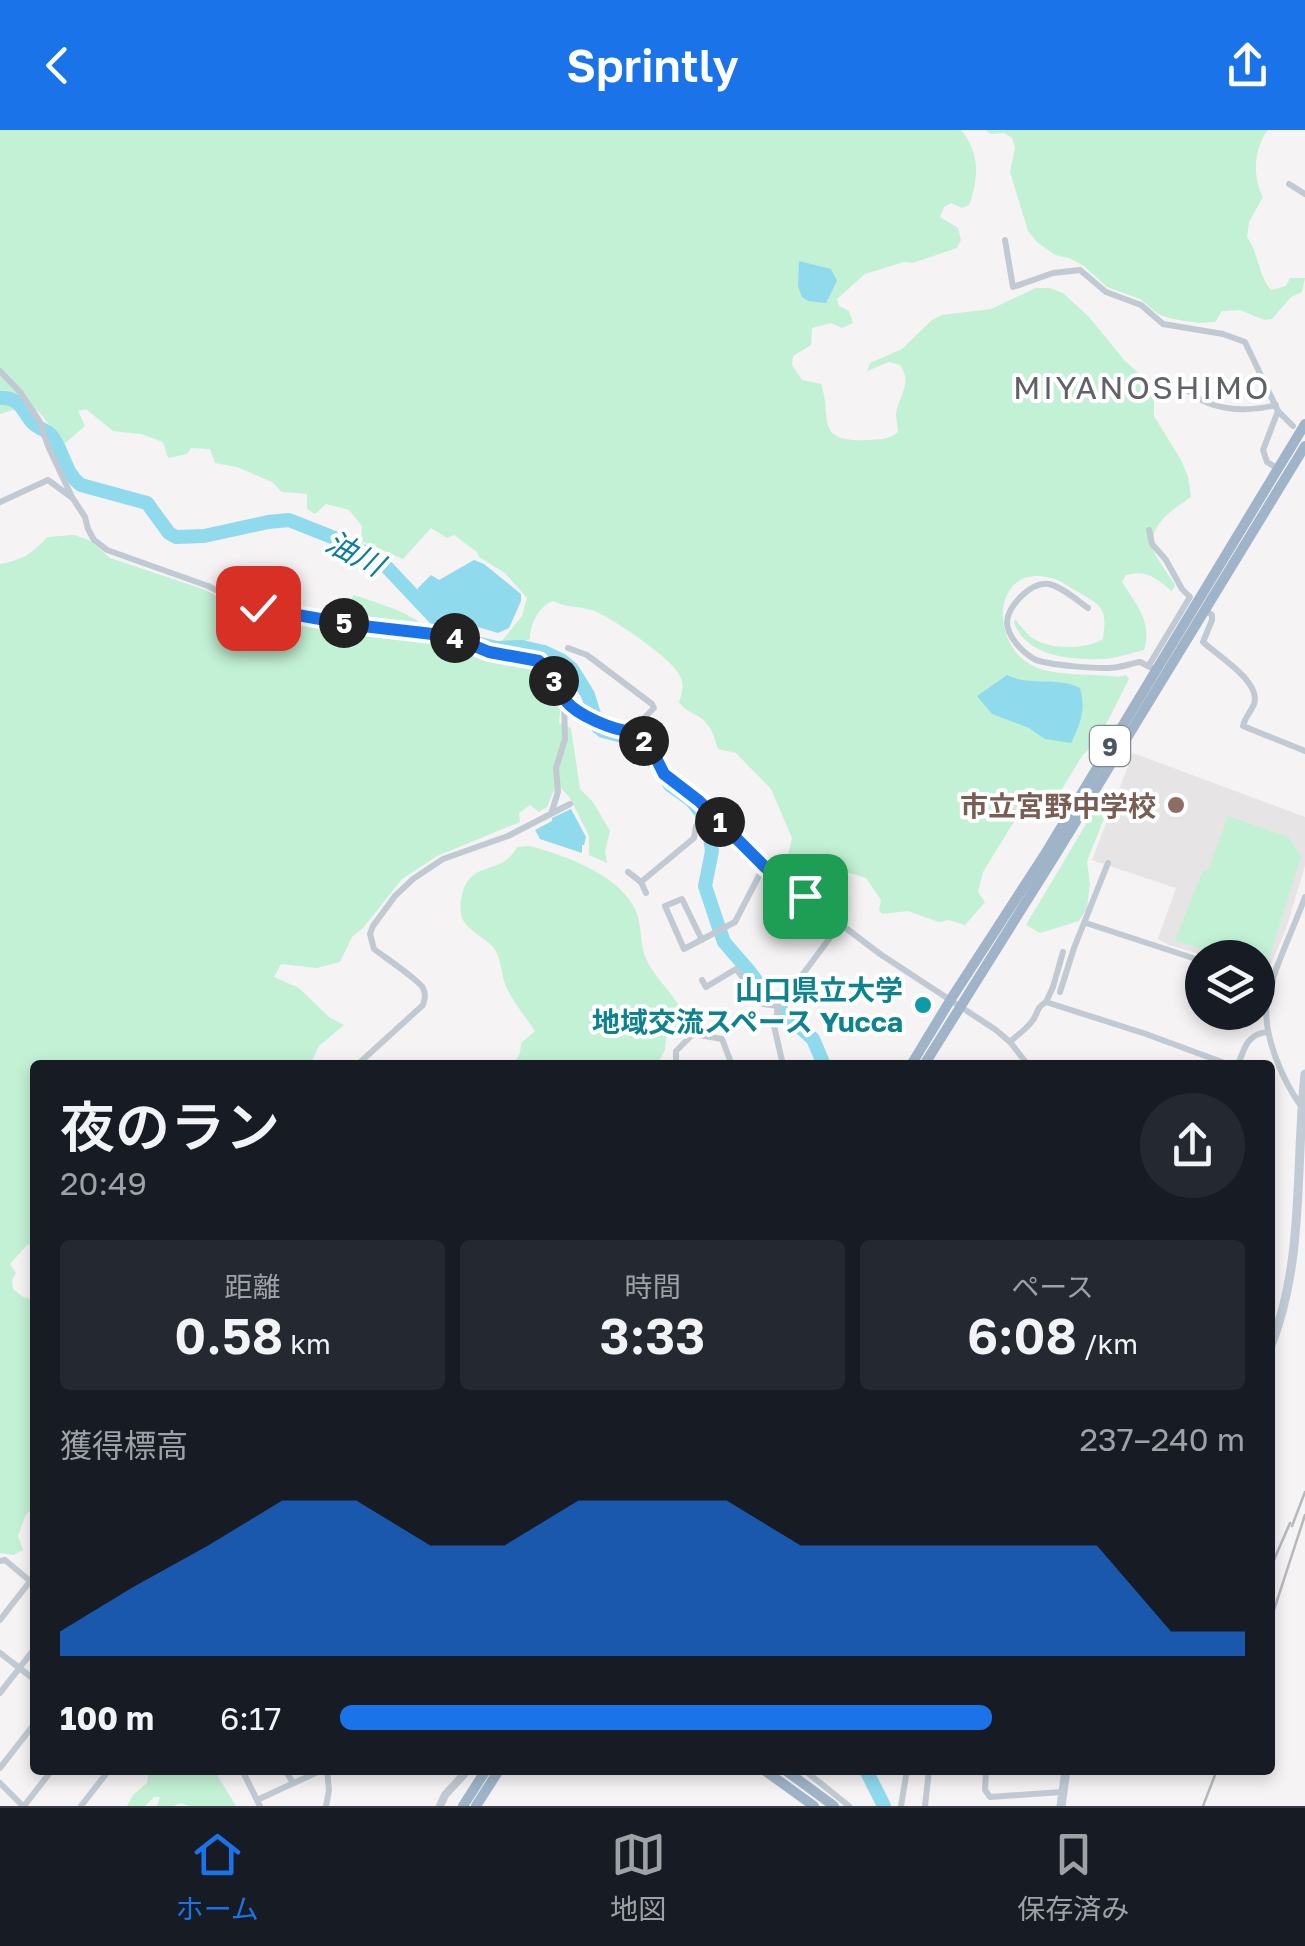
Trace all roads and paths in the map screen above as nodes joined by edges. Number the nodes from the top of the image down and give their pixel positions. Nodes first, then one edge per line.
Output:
1 (1289, 184) dead end
2 (1305, 194) edge
3 (1005, 240) dead end
4 (0, 371) edge
5 (1184, 387) dead end
6 (1277, 408) junction
7 (1299, 425) edge
8 (1305, 446) edge
9 (1282, 472) junction
10 (72, 497) junction
11 (0, 502) edge
12 (1149, 530) dead end
13 (1088, 608) dead end
14 (1204, 609) junction
15 (568, 648) dead end
16 (1152, 668) junction
17 (565, 700) junction
18 (631, 731) junction
19 (1305, 752) edge
20 (570, 804) dead end
21 (552, 812) junction
22 (711, 812) junction
23 (1108, 863) dead end
24 (764, 866) junction
25 (628, 872) dead end
26 (641, 882) junction
27 (646, 893) dead end
28 (1305, 897) edge
29 (841, 922) junction
30 (1086, 922) junction
31 (702, 940) junction
32 (1063, 952) dead end
33 (1185, 955) edge
34 (1275, 977) edge
35 (706, 987) dead end
36 (1060, 992) dead end
37 (955, 1001) junction
38 (1046, 1002) junction
39 (780, 1006) junction
40 (1267, 1032) joint
41 (1010, 1042) junction
42 (362, 1060) edge
43 (676, 1060) edge
44 (730, 1060) edge
45 (783, 1060) edge
46 (915, 1060) edge
47 (926, 1060) edge
48 (1024, 1060) edge
49 (1216, 1060) edge
50 (1240, 1060) edge
51 (1305, 1074) edge
52 (1302, 1108) junction
53 (1301, 1222) edge
54 (1275, 1320) edge
55 (1279, 1326) junction
56 (1275, 1336) edge
57 (0, 1561) edge
58 (30, 1576) edge
59 (30, 1582) edge
60 (0, 1620) edge
61 (0, 1653) edge
62 (30, 1654) edge
63 (19, 1668) junction
64 (30, 1676) edge
65 (0, 1693) edge
66 (30, 1729) edge
67 (0, 1768) edge
68 (48, 1775) edge
69 (105, 1775) edge
70 (245, 1775) edge
71 (288, 1775) edge
72 (313, 1775) edge
73 (325, 1775) edge
74 (464, 1775) edge
75 (483, 1775) edge
76 (496, 1775) edge
77 (771, 1775) edge
78 (792, 1775) edge
79 (810, 1775) edge
80 (906, 1775) edge
81 (929, 1775) edge
82 (986, 1775) edge
83 (1065, 1775) edge
84 (0, 1783) edge
85 (292, 1784) junction
86 (1062, 1792) junction
87 (1002, 1796) junction
88 (259, 1803) edge
89 (24, 1806) edge
90 (81, 1806) edge
91 (326, 1806) edge
92 (440, 1806) edge
93 (463, 1806) edge
94 (476, 1806) edge
95 (814, 1806) edge
96 (834, 1806) edge
97 (849, 1806) edge
98 (901, 1806) edge
99 (926, 1806) edge
100 (1004, 1806) edge
101 (1060, 1806) edge

1 - 2 street
3 - 6 street
4 - 10 street
5 - 6 street
6 - 7 street
6 - 9 street
7 - 9 highway, 9
8 - 9 highway, 9
9 - 14 highway, 9
9 - 16 highway, 9
10 - 11 street
10 - 17 street
12 - 16 street
13 - 16 street
14 - 19 street
14 - 37 highway, 9
15 - 18 street
16 - 37 highway, 9
17 - 18 street
17 - 21 street
18 - 22 street
20 - 21 street
21 - 42 street
22 - 24 street
22 - 26 street
23 - 30 street
24 - 29 street
24 - 31 street
25 - 26 street
26 - 27 street
28 - 34 street
29 - 37 street
29 - 39 street
30 - 33 street
30 - 36 street
31 - 31 street
32 - 38 street
35 - 39 street
37 - 41 street
37 - 46 highway, 9
37 - 47 highway, 9
38 - 41 street
38 - 49 street
39 - 45 street
40 - 50 street
40 - 52 street
41 - 48 street
43 - 44 street
51 - 52 main road
52 - 53 main road
53 - 55 main road
54 - 55 street
55 - 56 main road
57 - 58 street
59 - 60 street
61 - 63 street
62 - 63 street
63 - 64 street
63 - 65 street
66 - 67 street
68 - 89 street
69 - 90 street
70 - 88 street
71 - 85 street
72 - 85 street
73 - 91 street
74 - 92 street
75 - 93 highway
76 - 94 highway
77 - 95 highway
78 - 96 highway
79 - 97 street
80 - 98 street
81 - 99 street
82 - 87 street
83 - 86 main road
84 - 89 street
85 - 88 street
86 - 87 street
86 - 101 main road
87 - 100 street

